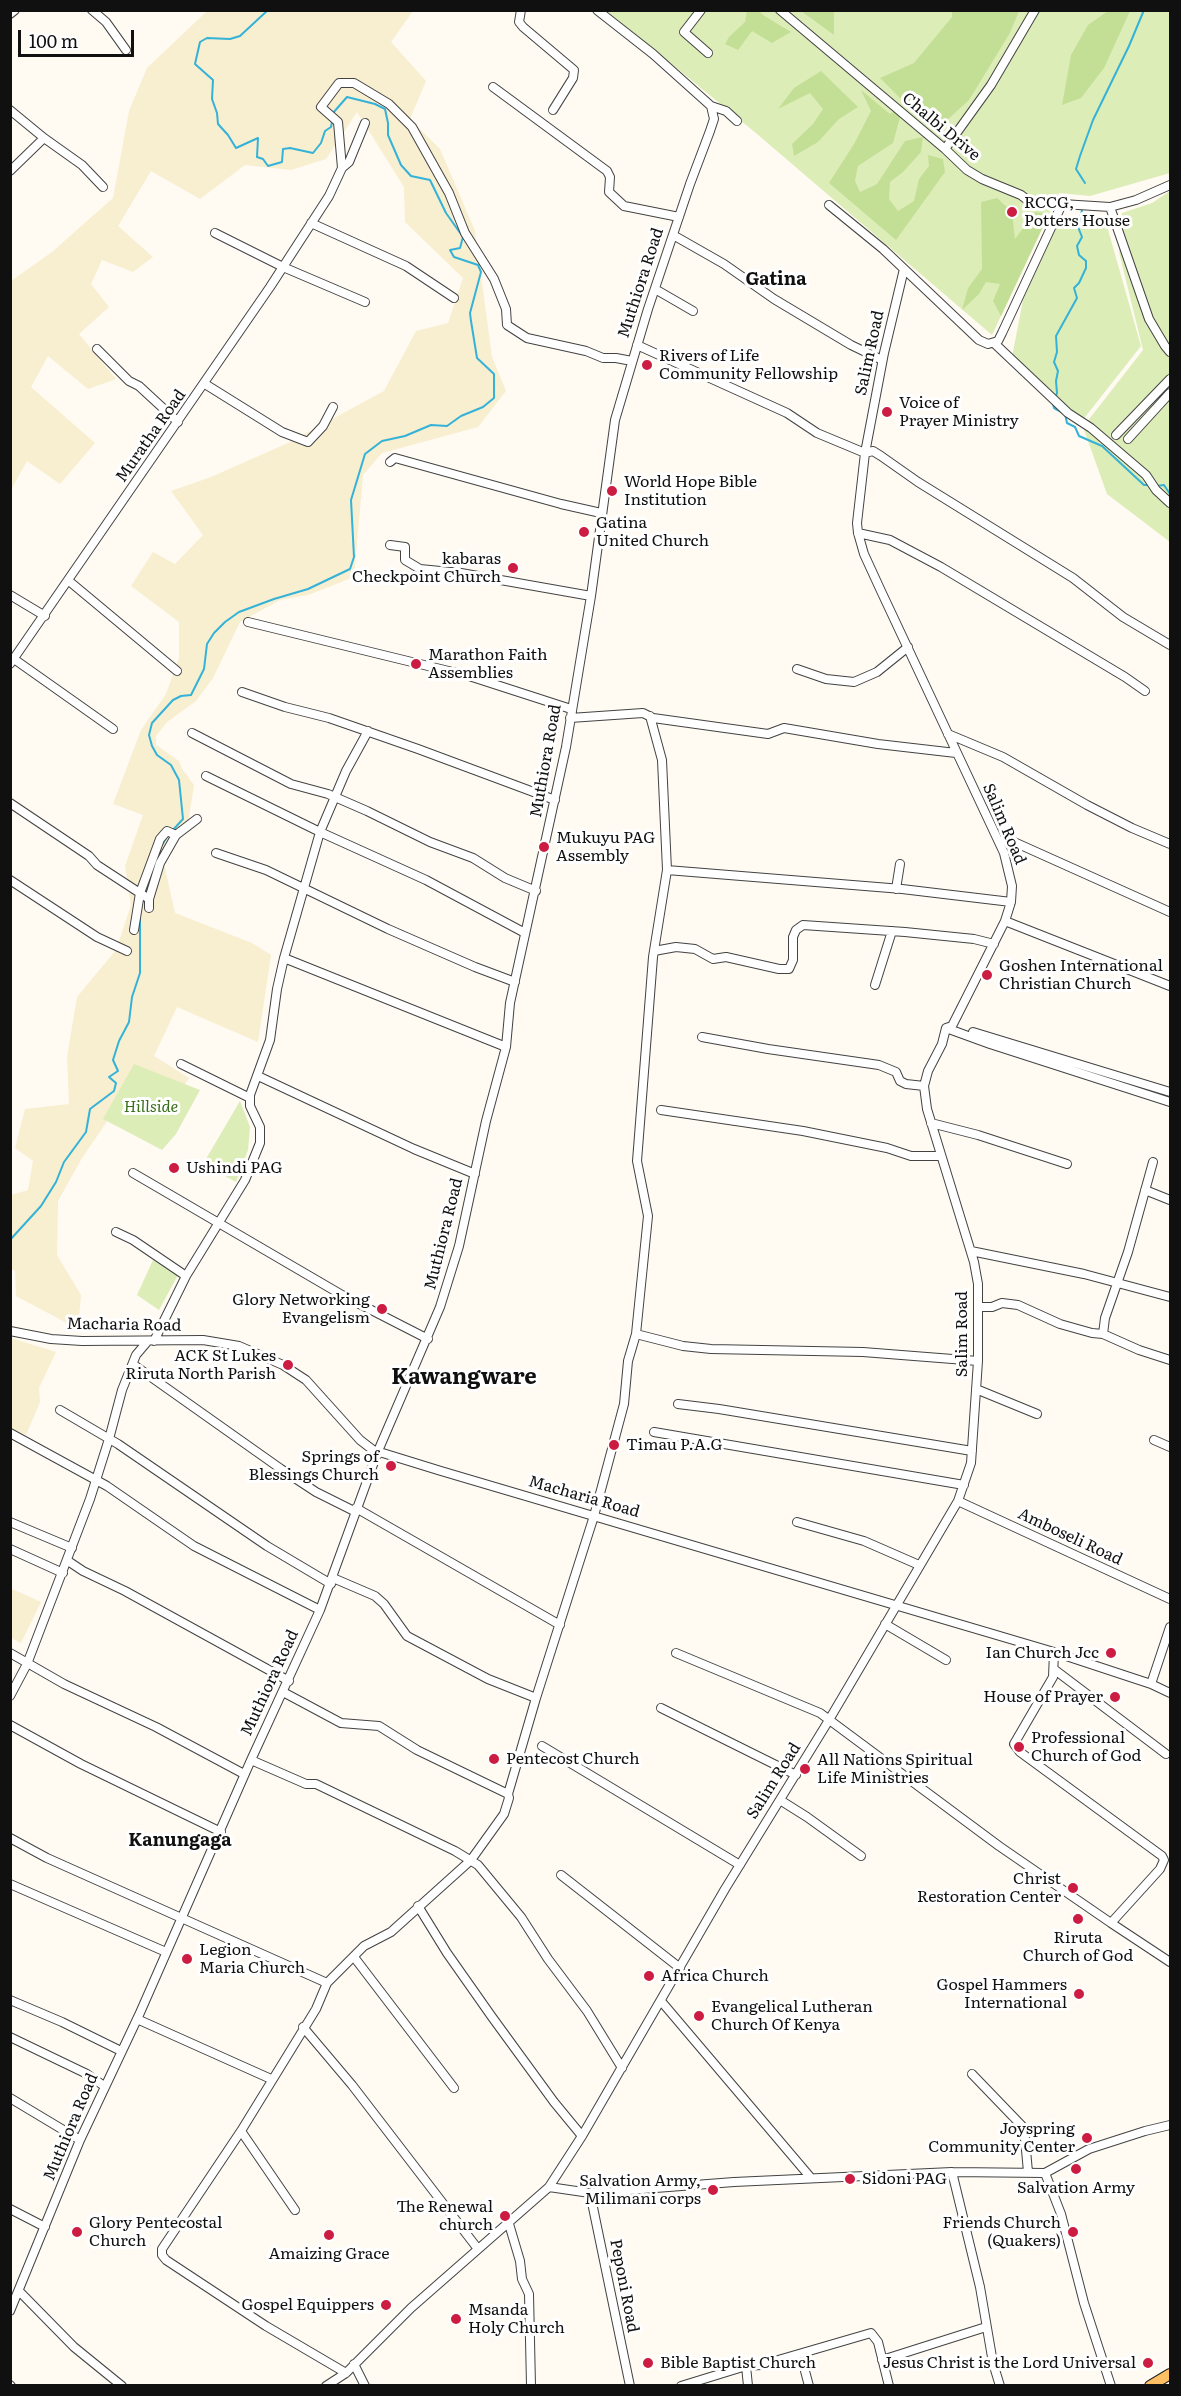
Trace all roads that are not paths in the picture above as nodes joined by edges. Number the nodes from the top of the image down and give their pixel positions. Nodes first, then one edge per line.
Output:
1 (15, 10) edge
2 (92, 10) edge
3 (521, 10) edge
4 (597, 10) edge
5 (702, 10) edge
6 (780, 10) edge
7 (1035, 10) edge
8 (10, 14) edge
9 (126, 50) dead end
10 (708, 53) dead end
11 (493, 87) dead end
12 (711, 106) junction
13 (10, 110) edge
14 (553, 110) dead end
15 (737, 121) dead end
16 (365, 123) dead end
17 (44, 138) junction
18 (945, 149) junction
19 (342, 168) junction
20 (10, 171) edge
21 (1170, 185) edge
22 (103, 187) dead end
23 (1063, 202) junction
24 (829, 206) dead end
25 (1110, 207) junction
26 (679, 218) junction
27 (311, 223) junction
28 (215, 233) dead end
29 (673, 235) junction
30 (283, 267) junction
31 (904, 269) junction
32 (655, 289) junction
33 (454, 298) dead end
34 (365, 302) dead end
35 (693, 310) dead end
36 (994, 343) junction
37 (637, 345) junction
38 (97, 349) dead end
39 (1170, 352) edge
40 (882, 360) junction
41 (632, 361) junction
42 (1170, 379) edge
43 (205, 384) junction
44 (1170, 393) edge
45 (333, 407) dead end
46 (178, 422) junction
47 (1116, 435) dead end
48 (1128, 439) dead end
49 (865, 453) junction
50 (390, 462) dead end
51 (1170, 503) edge
52 (601, 513) junction
53 (858, 533) junction
54 (390, 545) dead end
55 (69, 581) junction
56 (10, 595) edge
57 (591, 596) junction
58 (45, 616) junction
59 (248, 622) dead end
60 (1170, 645) edge
61 (908, 647) junction
62 (12, 661) edge
63 (797, 669) dead end
64 (177, 671) dead end
65 (1145, 691) dead end
66 (242, 692) dead end
67 (571, 713) junction
68 (650, 716) junction
69 (113, 729) dead end
70 (368, 731) junction
71 (192, 733) dead end
72 (948, 734) junction
73 (956, 753) junction
74 (206, 776) dead end
75 (335, 797) junction
76 (555, 800) junction
77 (10, 802) edge
78 (197, 819) dead end
79 (320, 832) junction
80 (176, 835) junction
81 (998, 840) junction
82 (1170, 844) edge
83 (216, 853) dead end
84 (900, 864) dead end
85 (667, 870) junction
86 (10, 880) edge
87 (305, 888) junction
88 (896, 889) junction
89 (536, 891) junction
90 (145, 899) junction
91 (1011, 902) junction
92 (1170, 912) edge
93 (1005, 921) junction
94 (134, 930) dead end
95 (892, 931) junction
96 (525, 933) junction
97 (994, 945) junction
98 (128, 951) dead end
99 (654, 951) junction
100 (284, 958) junction
101 (515, 982) junction
102 (875, 985) dead end
103 (1170, 986) edge
104 (949, 1027) junction
105 (702, 1037) dead end
106 (506, 1047) junction
107 (181, 1064) dead end
108 (258, 1076) junction
109 (924, 1086) junction
110 (1170, 1092) edge
111 (250, 1098) junction
112 (1170, 1102) edge
113 (661, 1110) dead end
114 (931, 1123) junction
115 (941, 1156) junction
116 (1153, 1162) dead end
117 (1067, 1164) dead end
118 (133, 1173) dead end
119 (475, 1174) junction
120 (1145, 1190) junction
121 (1170, 1200) edge
122 (219, 1222) junction
123 (116, 1232) dead end
124 (970, 1251) junction
125 (186, 1276) junction
126 (1116, 1284) junction
127 (1170, 1297) edge
128 (979, 1307) junction
129 (10, 1331) edge
130 (636, 1334) junction
131 (1103, 1334) junction
132 (428, 1339) junction
133 (151, 1342) junction
134 (1170, 1359) edge
135 (978, 1361) junction
136 (134, 1365) junction
137 (976, 1389) junction
138 (678, 1404) dead end
139 (60, 1410) dead end
140 (1037, 1414) dead end
141 (654, 1432) dead end
142 (10, 1433) edge
143 (109, 1439) junction
144 (1154, 1440) dead end
145 (1170, 1447) edge
146 (378, 1451) junction
147 (972, 1451) junction
148 (96, 1480) junction
149 (964, 1485) junction
150 (958, 1501) junction
151 (356, 1510) junction
152 (594, 1516) junction
153 (10, 1521) edge
154 (797, 1522) dead end
155 (72, 1548) junction
156 (10, 1549) edge
157 (68, 1561) junction
158 (920, 1565) junction
159 (63, 1573) junction
160 (332, 1581) junction
161 (1170, 1599) edge
162 (896, 1606) junction
163 (320, 1610) junction
164 (885, 1624) junction
165 (560, 1625) junction
166 (1170, 1627) edge
167 (1054, 1652) junction
168 (10, 1653) edge
169 (676, 1653) dead end
170 (946, 1660) dead end
171 (27, 1664) junction
172 (1055, 1670) junction
173 (289, 1681) junction
174 (1151, 1684) junction
175 (283, 1692) junction
176 (1170, 1693) edge
177 (10, 1696) edge
178 (536, 1698) junction
179 (661, 1708) dead end
180 (829, 1720) junction
181 (10, 1725) edge
182 (542, 1746) dead end
183 (1166, 1754) dead end
184 (251, 1760) junction
185 (244, 1774) junction
186 (796, 1775) junction
187 (508, 1794) junction
188 (780, 1800) junction
189 (221, 1832) junction
190 (10, 1838) edge
191 (861, 1856) dead end
192 (471, 1860) junction
193 (740, 1865) junction
194 (561, 1875) dead end
195 (10, 1884) edge
196 (418, 1906) junction
197 (182, 1918) junction
198 (1111, 1923) junction
199 (166, 1952) junction
200 (354, 1957) junction
201 (1170, 1962) edge
202 (680, 1968) junction
203 (327, 1983) junction
204 (10, 2000) edge
205 (661, 2001) junction
206 (137, 2019) junction
207 (303, 2027) junction
208 (10, 2037) edge
209 (121, 2051) junction
210 (622, 2068) junction
211 (972, 2074) dead end
212 (271, 2079) junction
213 (104, 2086) junction
214 (454, 2088) dead end
215 (10, 2098) edge
216 (1170, 2126) edge
217 (241, 2131) junction
218 (582, 2136) junction
219 (80, 2140) junction
220 (952, 2172) junction
221 (1028, 2172) junction
222 (1045, 2173) junction
223 (811, 2178) junction
224 (549, 2187) junction
225 (590, 2193) junction
226 (10, 2209) edge
227 (295, 2210) dead end
228 (509, 2224) junction
229 (45, 2227) junction
230 (478, 2249) junction
231 (20, 2291) junction
232 (10, 2311) edge
233 (986, 2327) junction
234 (882, 2360) junction
235 (354, 2364) junction
236 (746, 2366) junction
237 (805, 2371) dead end
238 (346, 2373) junction
239 (1170, 2374) edge
240 (122, 2385) edge
241 (326, 2385) edge
242 (365, 2385) edge
243 (531, 2385) edge
244 (630, 2385) edge
245 (681, 2385) edge
246 (748, 2385) edge
247 (809, 2385) edge
248 (889, 2385) edge
249 (1000, 2385) edge
250 (1111, 2385) edge
251 (1150, 2385) edge

1 - 8 street
2 - 9 street
3 - 14 street
4 - 12 street
5 - 10 street
6 - 18 street, Chalbi Drive
7 - 18 street
11 - 26 street
12 - 15 street
12 - 26 street, Muthiora Road
13 - 17 street
16 - 19 street, Muratha Road
17 - 20 street
17 - 22 street
18 - 23 street, Chalbi Drive
19 - 27 street, Muratha Road
19 - 41 street
21 - 25 street
23 - 25 street, Chalbi Drive
23 - 36 street
24 - 31 street
25 - 39 street
26 - 29 street, Muthiora Road
27 - 30 street, Muratha Road
27 - 33 street
28 - 30 street
29 - 32 street, Muthiora Road
29 - 40 street
30 - 34 street
30 - 43 street, Muratha Road
31 - 36 street
31 - 40 street, Salim Road
32 - 35 street
32 - 37 street, Muthiora Road
36 - 51 street
37 - 41 street, Muthiora Road
37 - 49 street
38 - 46 street
40 - 49 street, Salim Road
41 - 52 street, Muthiora Road
42 - 47 street
43 - 45 street
43 - 46 street, Muratha Road
44 - 48 street
46 - 55 street, Muratha Road
49 - 53 street, Salim Road
49 - 60 street
50 - 52 street
52 - 57 street, Muthiora Road
53 - 61 street, Salim Road
53 - 65 street
54 - 57 street
55 - 58 street, Muratha Road
55 - 64 street
56 - 58 street
57 - 67 street, Muthiora Road
58 - 62 street, Muratha Road
59 - 67 street
61 - 63 street
61 - 72 street, Salim Road
62 - 69 street
66 - 70 street
67 - 68 street
67 - 76 street, Muthiora Road
68 - 73 street
68 - 85 street
70 - 75 street
70 - 76 street
71 - 75 street
72 - 73 street, Salim Road
72 - 82 street
73 - 81 street, Salim Road
74 - 79 street
75 - 79 street
75 - 89 street
76 - 89 street, Muthiora Road
77 - 90 street
78 - 80 street
79 - 87 street
79 - 96 street
80 - 90 street
80 - 90 street
81 - 91 street, Salim Road
81 - 92 street
83 - 87 street
84 - 88 street
85 - 88 street
85 - 99 street
86 - 98 street
87 - 100 street
87 - 101 street
88 - 91 street
89 - 96 street, Muthiora Road
90 - 94 street
91 - 93 street, Salim Road
93 - 97 street, Salim Road
93 - 103 street
95 - 97 street
95 - 99 street
95 - 102 street
96 - 101 street, Muthiora Road
97 - 104 street, Salim Road
99 - 130 street
100 - 106 street
100 - 108 street
101 - 106 street, Muthiora Road
104 - 109 street, Salim Road
104 - 110 street
104 - 112 street
105 - 109 street
106 - 119 street, Muthiora Road
107 - 111 street
108 - 111 street
108 - 119 street
109 - 114 street, Salim Road
111 - 122 street
113 - 115 street
114 - 115 street, Salim Road
114 - 117 street
115 - 124 street, Salim Road
116 - 120 street
118 - 122 street
119 - 132 street, Muthiora Road
120 - 121 street
120 - 126 street
122 - 125 street
122 - 132 street
123 - 125 street
124 - 126 street
124 - 128 street, Salim Road
125 - 133 street
126 - 127 street
126 - 131 street
128 - 131 street
128 - 135 street, Salim Road
129 - 133 street, Macharia Road
130 - 135 street
130 - 152 street
131 - 134 street
132 - 146 street, Muthiora Road
133 - 136 street
133 - 146 street, Macharia Road
135 - 137 street, Salim Road
136 - 143 street
136 - 151 street
137 - 140 street
137 - 147 street, Salim Road
138 - 147 street
139 - 143 street
141 - 149 street
142 - 148 street
143 - 148 street
143 - 160 street
144 - 145 street
146 - 151 street, Muthiora Road
146 - 152 street, Macharia Road
147 - 149 street, Salim Road
148 - 155 street
148 - 163 street
149 - 150 street, Salim Road
150 - 158 street, Salim Road
150 - 161 street, Amboseli Road
151 - 160 street, Muthiora Road
151 - 165 street
152 - 162 street, Macharia Road
152 - 165 street
153 - 155 street
154 - 158 street
155 - 157 street
156 - 159 street
157 - 159 street
157 - 173 street
158 - 162 street, Salim Road
159 - 171 street
160 - 163 street, Muthiora Road
160 - 178 street
162 - 164 street, Salim Road
162 - 167 street, Macharia Road
163 - 173 street, Muthiora Road
164 - 170 street
164 - 180 street, Salim Road
165 - 178 street
166 - 174 street
167 - 172 street
167 - 174 street, Macharia Road
168 - 171 street
169 - 180 street
171 - 177 street
171 - 185 street
172 - 183 street
172 - 198 street
173 - 175 street, Muthiora Road
174 - 176 street, Macharia Road
175 - 184 street, Muthiora Road
175 - 187 street
178 - 187 street
179 - 186 street
180 - 186 street, Salim Road
180 - 198 street
181 - 189 street
182 - 193 street
184 - 185 street, Muthiora Road
184 - 192 street
185 - 189 street, Muthiora Road
186 - 188 street, Salim Road
187 - 192 street
188 - 191 street
188 - 193 street, Salim Road
189 - 197 street, Muthiora Road
190 - 197 street
192 - 196 street
192 - 210 street
193 - 202 street, Salim Road
194 - 202 street
195 - 199 street
196 - 200 street
196 - 218 street
197 - 199 street, Muthiora Road
197 - 203 street
198 - 201 street
199 - 206 street, Muthiora Road
200 - 203 street
200 - 214 street
202 - 205 street, Salim Road
203 - 207 street
204 - 209 street
205 - 210 street, Salim Road
205 - 223 street
206 - 209 street, Muthiora Road
206 - 212 street
207 - 212 street
207 - 230 street
208 - 213 street
209 - 213 street, Muthiora Road
210 - 218 street, Salim Road
211 - 221 street
212 - 217 street
213 - 219 street, Muthiora Road
215 - 219 street
216 - 222 street
217 - 227 street
217 - 238 street
218 - 224 street, Salim Road
219 - 229 street, Muthiora Road
220 - 221 street
220 - 223 street
220 - 233 street
221 - 222 street
222 - 250 street
223 - 225 street
224 - 225 street
224 - 228 street, Salim Road
225 - 244 street, Peponi Road
226 - 229 street
228 - 230 street, Salim Road
228 - 243 street
229 - 231 street, Muthiora Road
230 - 235 street, Salim Road
231 - 232 street, Muthiora Road
231 - 240 street
233 - 234 street
233 - 249 street
234 - 236 street
234 - 248 street
235 - 238 street, Salim Road
235 - 242 street
236 - 245 street
236 - 246 street
237 - 247 street
238 - 241 street, Salim Road
239 - 251 main road

